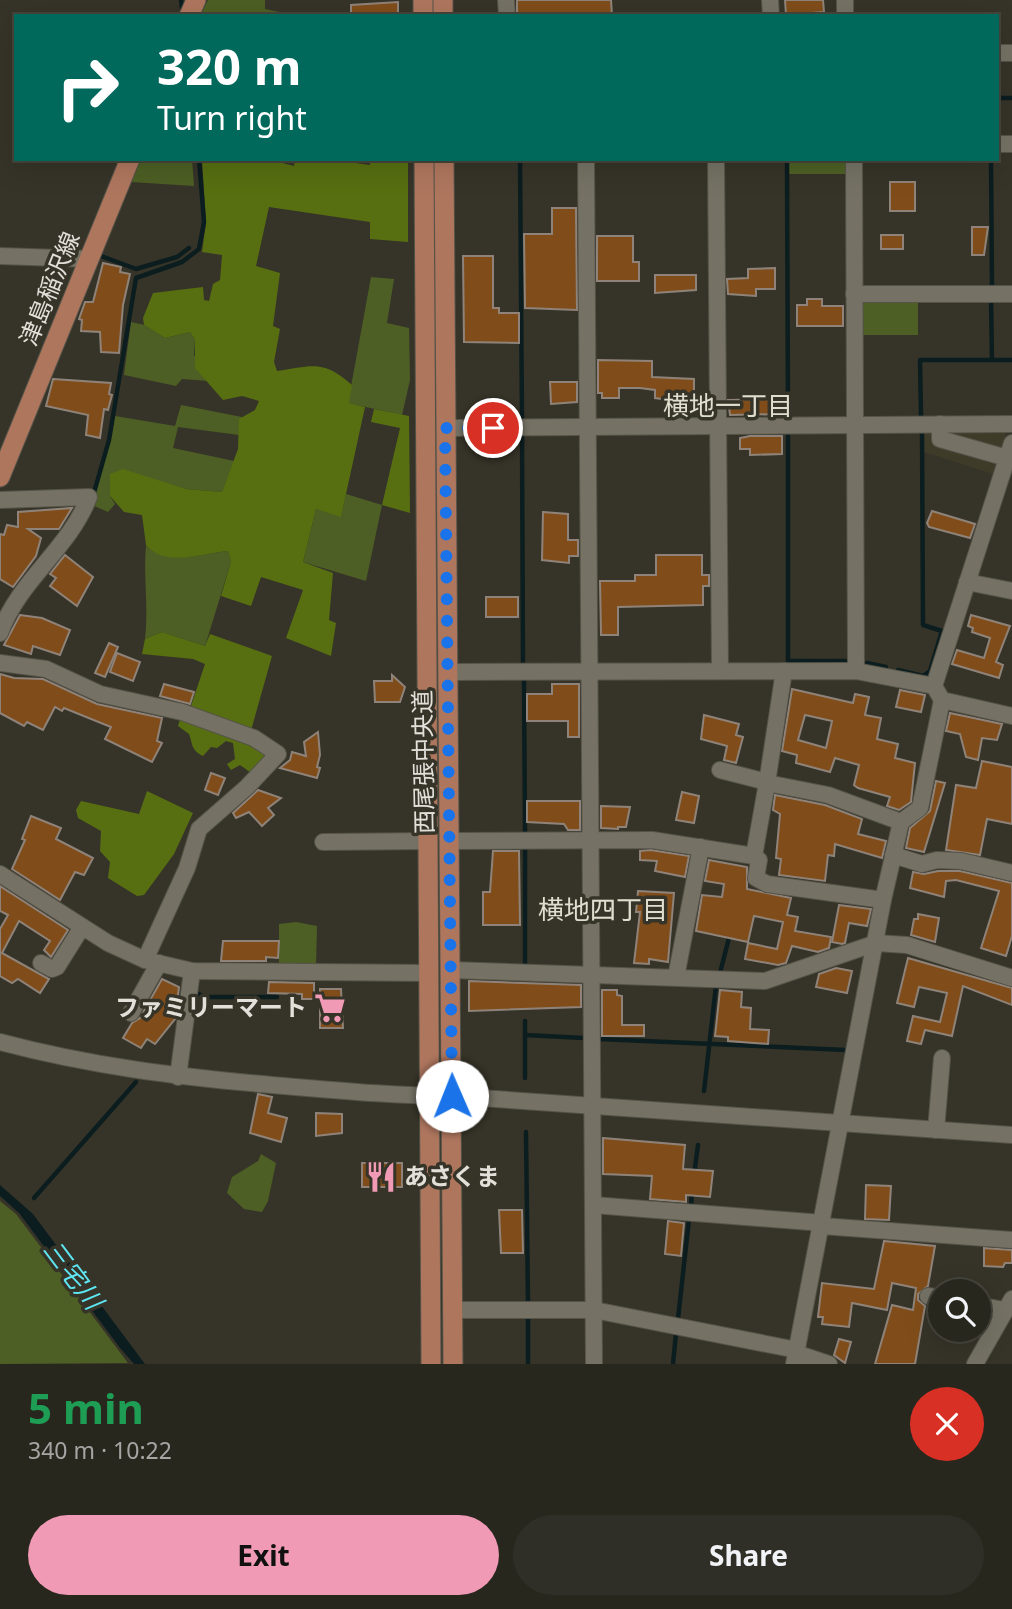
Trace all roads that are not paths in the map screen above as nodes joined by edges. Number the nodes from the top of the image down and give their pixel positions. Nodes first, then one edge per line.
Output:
1 (129, 161) edge
2 (424, 161) edge
3 (444, 161) edge
4 (586, 161) edge
5 (716, 161) edge
6 (853, 161) edge
7 (0, 256) edge
8 (89, 259) junction
9 (1012, 294) edge
10 (854, 295) junction
11 (940, 424) junction
12 (1012, 424) edge
13 (855, 425) junction
14 (718, 426) junction
15 (588, 427) junction
16 (445, 428) junction
17 (1010, 451) edge
18 (0, 477) edge
19 (0, 500) edge
20 (967, 582) junction
21 (1012, 591) edge
22 (2, 622) edge
23 (0, 663) edge
24 (589, 671) junction
25 (720, 671) junction
26 (783, 671) junction
27 (856, 671) junction
28 (447, 672) junction
29 (938, 693) junction
30 (1012, 716) edge
31 (720, 770) dead end
32 (767, 782) junction
33 (901, 822) junction
34 (590, 840) junction
35 (429, 841) junction
36 (449, 841) junction
37 (323, 842) dead end
38 (701, 847) junction
39 (893, 855) junction
40 (754, 856) junction
41 (1012, 873) edge
42 (0, 874) edge
43 (883, 900) junction
44 (82, 927) junction
45 (876, 943) junction
46 (152, 962) junction
47 (41, 963) dead end
48 (451, 970) junction
49 (192, 971) junction
50 (429, 972) junction
51 (591, 974) junction
52 (676, 977) junction
53 (1012, 977) edge
54 (131, 1013) dead end
55 (0, 1042) edge
56 (942, 1058) dead end
57 (178, 1077) junction
58 (430, 1096) junction
59 (452, 1096) junction
60 (592, 1105) junction
61 (842, 1123) junction
62 (936, 1130) junction
63 (1012, 1135) edge
64 (593, 1205) junction
65 (823, 1224) junction
66 (1012, 1240) edge
67 (1008, 1304) edge
68 (453, 1310) junction
69 (594, 1310) junction
70 (796, 1356) edge
71 (431, 1364) edge
72 (453, 1364) edge
73 (594, 1364) edge
74 (829, 1364) edge
75 (975, 1364) edge

1 - 8 main road, 津島稲沢線
2 - 35 main road, 西尾張中央道
3 - 16 main road, 西尾張中央道
4 - 15 street
5 - 14 street
6 - 10 street
7 - 8 street
8 - 18 main road, 津島稲沢線
9 - 10 street
10 - 13 street
11 - 12 street
11 - 13 street
11 - 17 street
13 - 14 street
13 - 27 street
14 - 15 street
14 - 25 street
15 - 16 street
15 - 24 street
16 - 28 main road, 西尾張中央道
17 - 20 street
19 - 22 street
20 - 21 street
20 - 29 street
23 - 46 street
24 - 25 street
24 - 28 street
24 - 34 street
25 - 26 street
26 - 27 street
26 - 32 street
27 - 29 street
28 - 36 main road, 西尾張中央道
29 - 30 street
29 - 33 street
31 - 32 street
32 - 33 street
32 - 40 street
33 - 39 street
34 - 36 street
34 - 38 street
34 - 51 street
35 - 37 street
35 - 50 main road, 西尾張中央道
36 - 48 main road, 西尾張中央道
38 - 40 street
38 - 52 street
39 - 41 street
39 - 43 street
40 - 43 street
42 - 44 street
43 - 45 street
44 - 46 street
44 - 47 street
45 - 52 street
45 - 53 street
45 - 61 street
46 - 49 street
46 - 54 street
48 - 51 street
48 - 59 main road, 西尾張中央道
49 - 50 street
49 - 57 street
50 - 58 main road, 西尾張中央道
51 - 52 street
51 - 60 street
55 - 57 street
56 - 62 street
57 - 58 street
58 - 59 street
58 - 71 main road, 西尾張中央道
59 - 60 street
59 - 68 main road, 西尾張中央道
60 - 61 street
60 - 64 street
61 - 62 street
61 - 65 street
62 - 63 street
64 - 65 street
64 - 69 street
65 - 66 street
65 - 70 street
67 - 75 street
68 - 69 street
68 - 72 main road, 西尾張中央道
69 - 70 street
69 - 73 street
70 - 74 street

